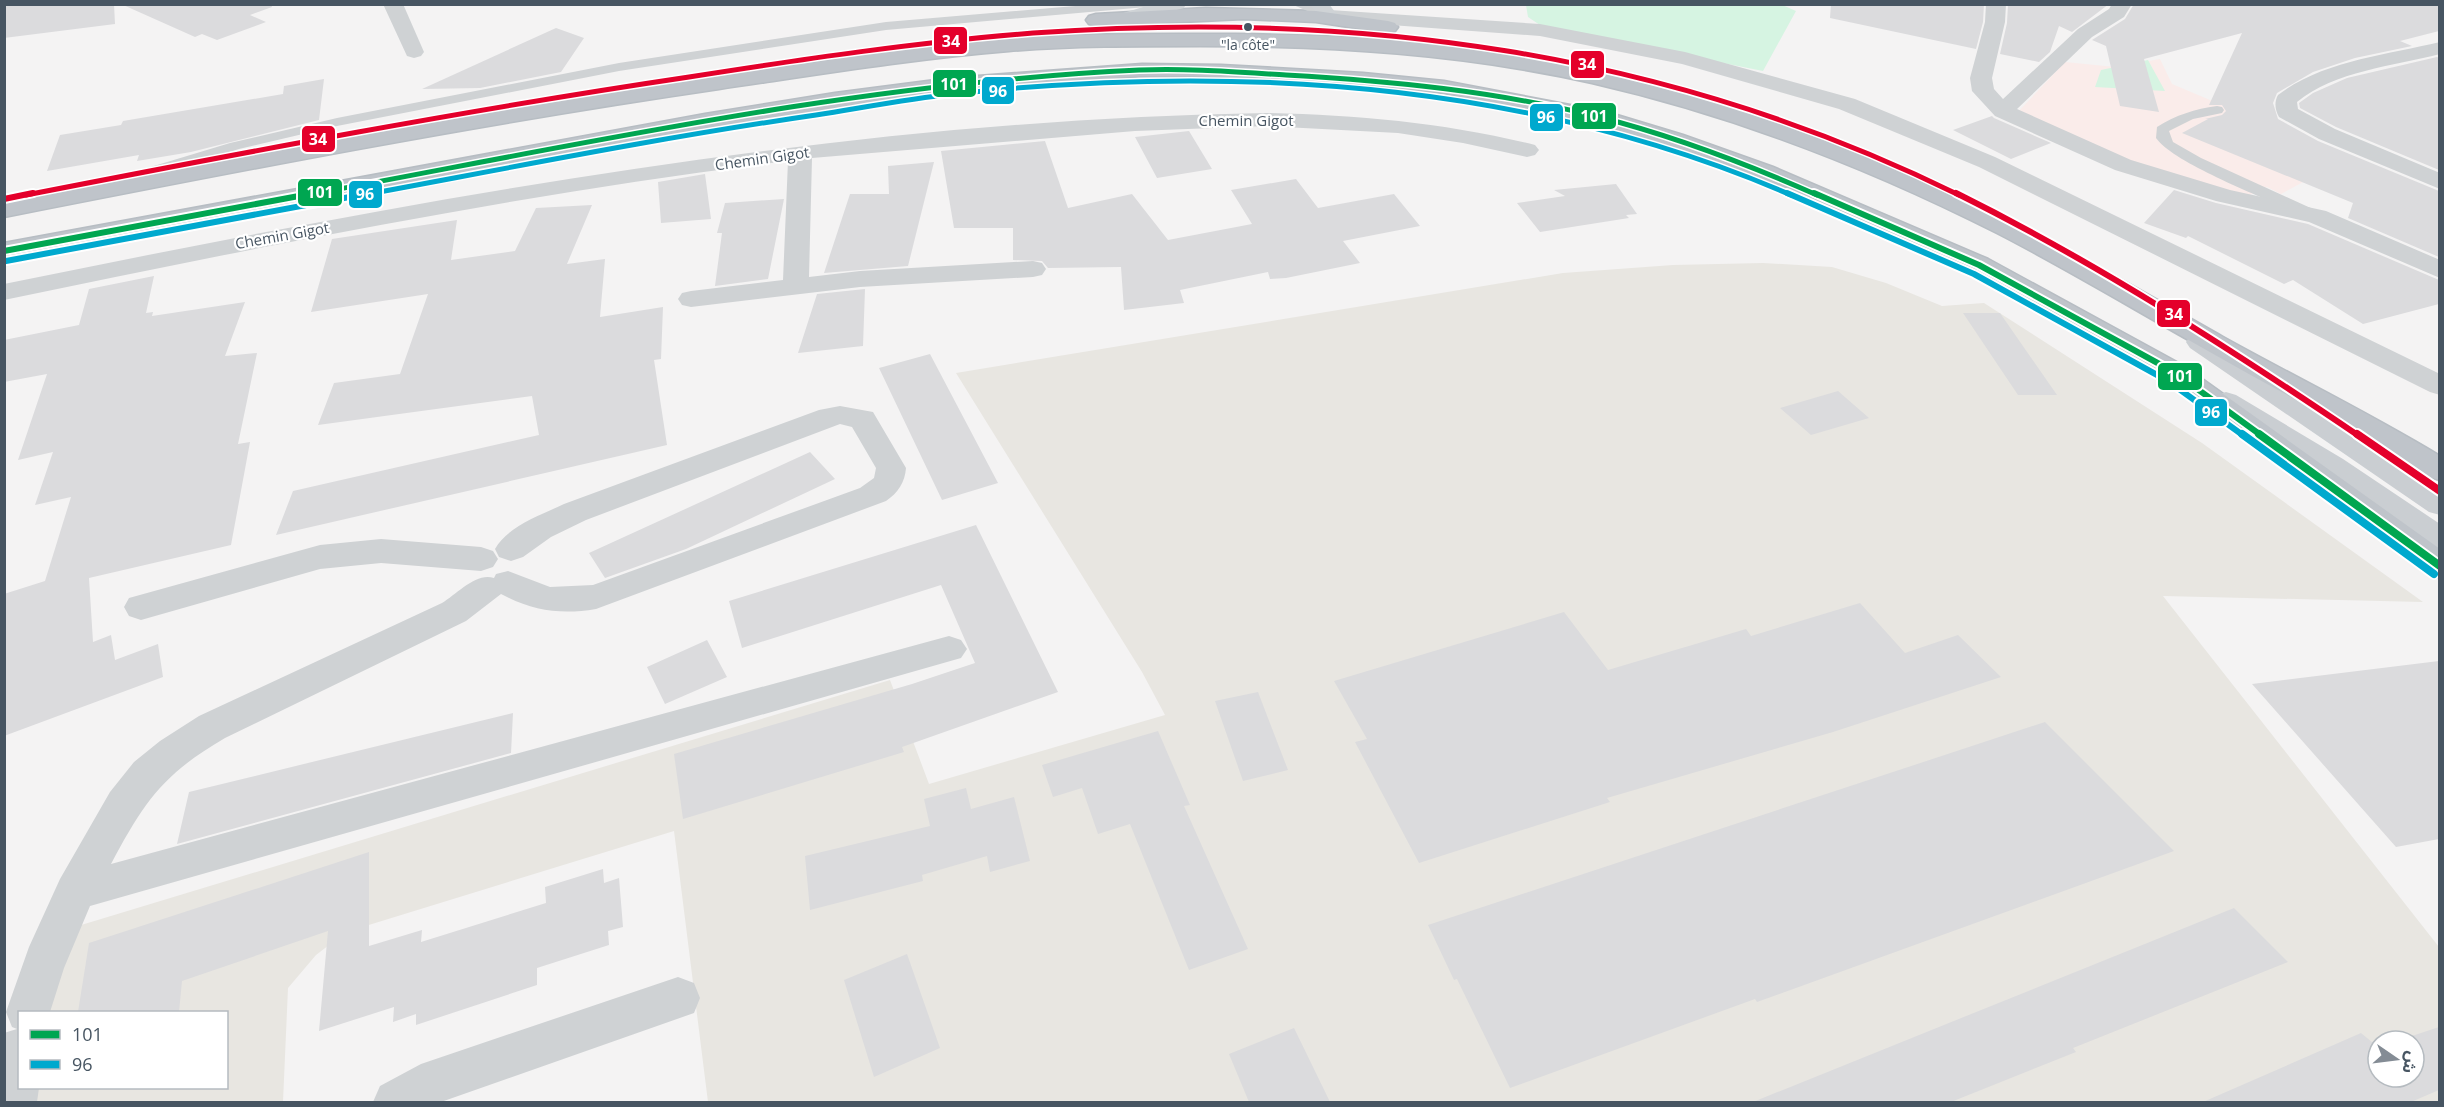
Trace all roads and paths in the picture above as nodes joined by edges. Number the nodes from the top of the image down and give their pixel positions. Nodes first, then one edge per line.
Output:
1 (393, 4) edge
2 (1146, 4) edge
3 (1177, 4) edge
4 (1296, 4) edge
5 (1996, 4) edge
6 (2122, 4) edge
7 (1323, 10) edge
8 (1127, 18) junction
9 (994, 47) junction
10 (2439, 48) edge
11 (414, 52) dead end
12 (1600, 78) junction
13 (2217, 110) dead end
14 (2002, 111) junction
15 (1527, 150) dead end
16 (800, 153) junction
17 (2434, 177) edge
18 (63, 198) junction
19 (4, 210) edge
20 (2317, 216) junction
21 (4, 252) edge
22 (1034, 268) dead end
23 (2439, 270) edge
24 (796, 288) junction
25 (4, 292) edge
26 (691, 299) dead end
27 (2141, 302) junction
28 (2174, 372) junction
29 (2439, 386) edge
30 (2439, 470) edge
31 (2439, 504) edge
32 (2439, 540) edge
33 (2439, 566) edge
34 (497, 570) junction
35 (141, 607) dead end
36 (949, 649) dead end
37 (75, 892) junction
38 (678, 998) dead end
39 (28, 1011) edge
40 (18, 1067) edge
41 (14, 1102) edge
42 (396, 1102) edge

1 - 11 street
2 - 18 lane
3 - 8 street
4 - 7 lane
5 - 14 street
6 - 14 street
7 - 8 highway
7 - 12 highway
7 - 29 street
8 - 9 highway
9 - 12 highway
9 - 18 highway
10 - 17 street
12 - 27 highway
13 - 20 lane
14 - 20 street
15 - 16 street, Chemin Gigot
16 - 24 street
16 - 25 street, Chemin Gigot
18 - 19 highway
20 - 23 street
21 - 28 highway
22 - 24 street
24 - 26 street
27 - 30 highway
27 - 31 main road
28 - 32 main road
28 - 33 highway
34 - 34 street
34 - 35 street
34 - 37 street
36 - 37 street
37 - 39 street
38 - 42 street
40 - 41 street

